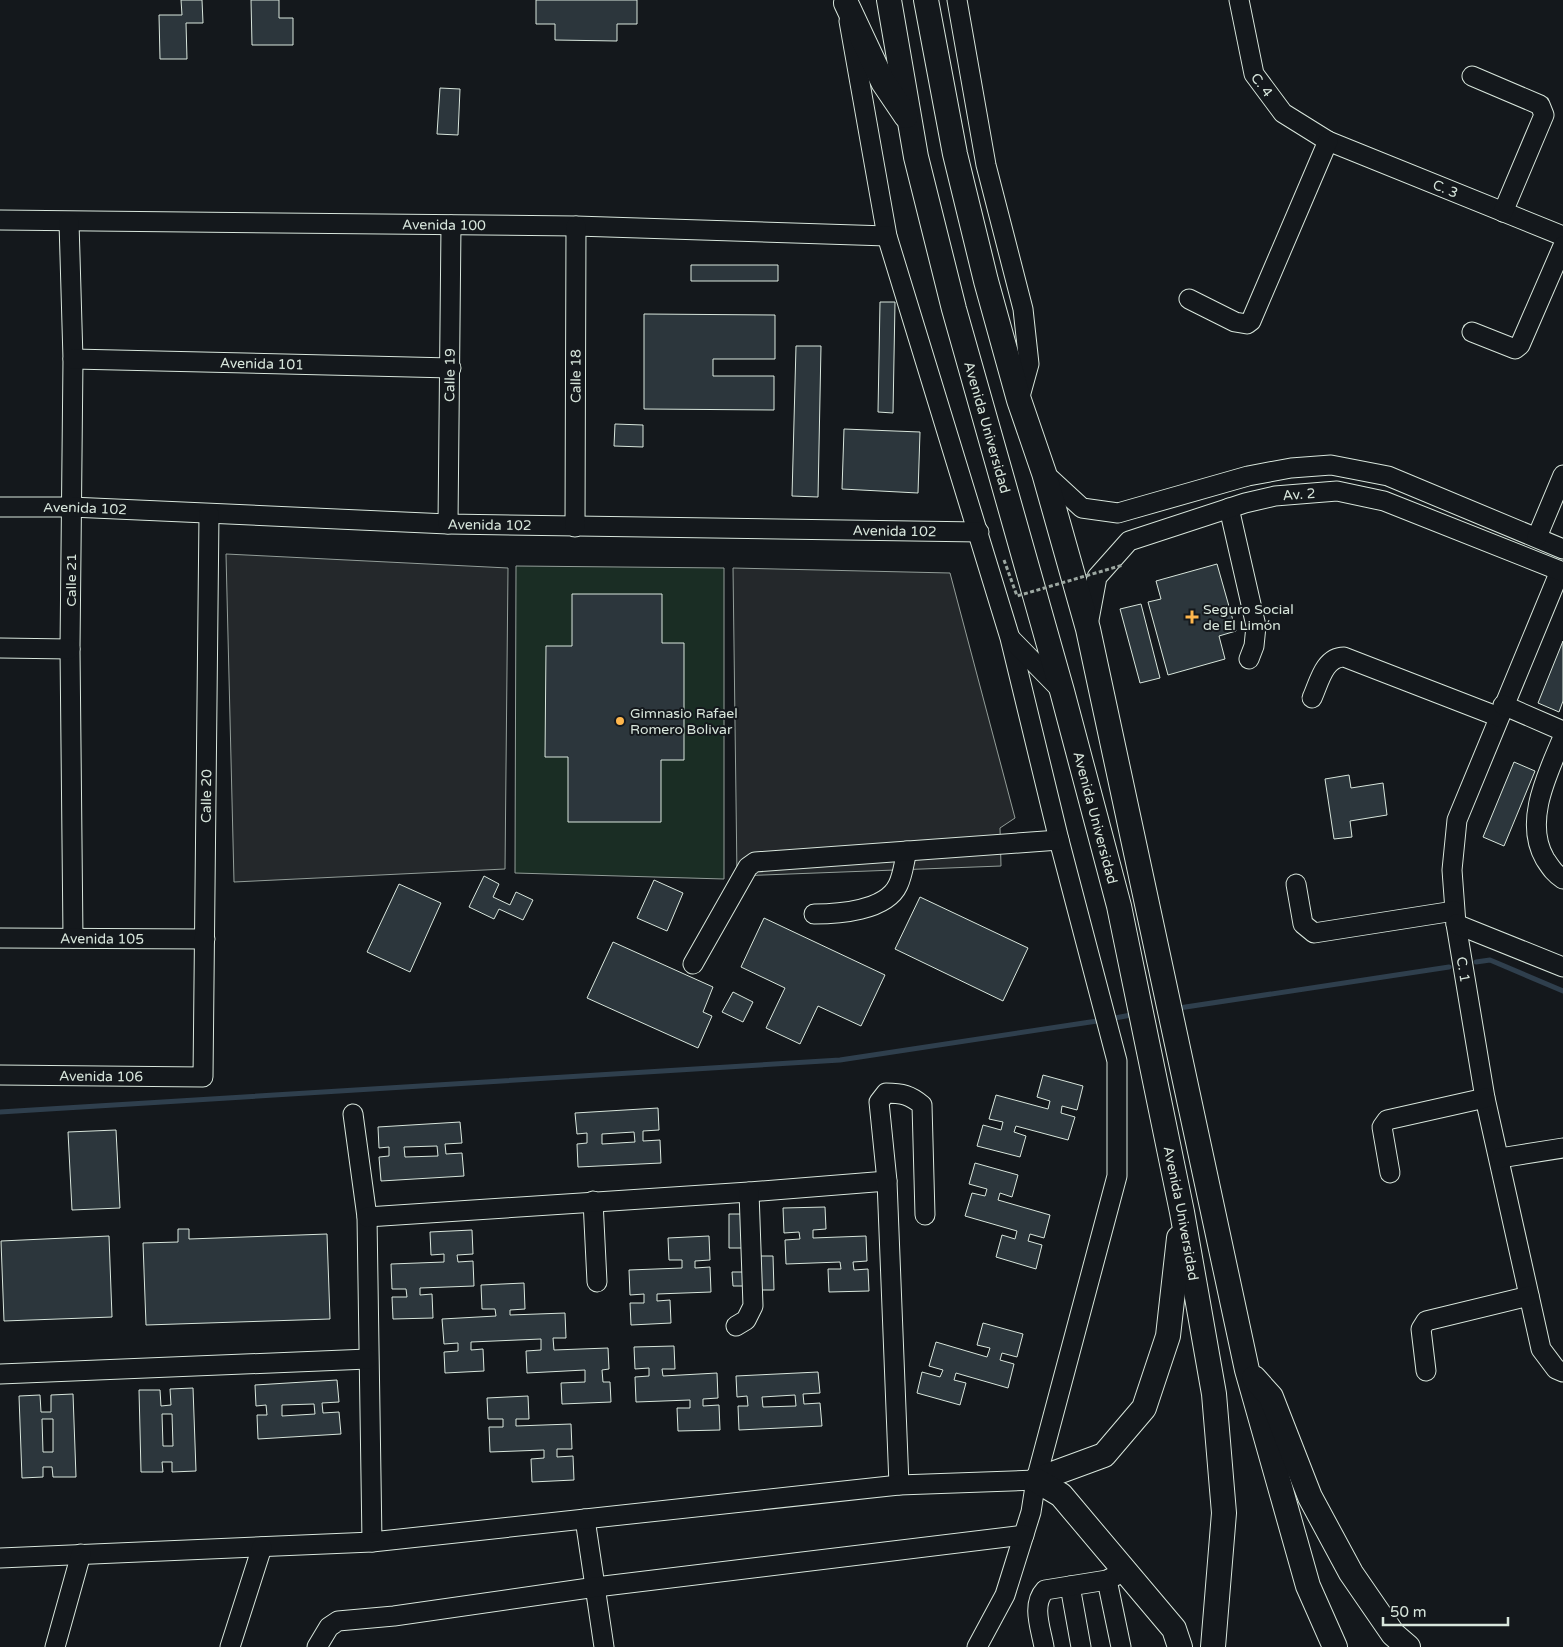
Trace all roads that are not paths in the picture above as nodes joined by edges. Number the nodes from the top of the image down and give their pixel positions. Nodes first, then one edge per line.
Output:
1 (889, 0) edge
2 (926, 0) edge
3 (957, 0) edge
4 (1239, 0) edge
5 (845, 2) edge
6 (1472, 76) dead end
7 (910, 123) junction
8 (1328, 140) junction
9 (1503, 212) junction
10 (0, 220) edge
11 (69, 222) junction
12 (451, 226) junction
13 (576, 226) junction
14 (887, 236) junction
15 (1563, 236) edge
16 (1563, 246) edge
17 (1189, 299) dead end
18 (1472, 332) dead end
19 (73, 359) junction
20 (451, 368) junction
21 (1019, 400) junction
22 (1044, 473) junction
23 (1563, 475) edge
24 (0, 507) edge
25 (71, 507) junction
26 (1229, 508) junction
27 (209, 514) junction
28 (448, 524) junction
29 (575, 527) junction
30 (979, 532) junction
31 (1537, 537) junction
32 (1563, 550) edge
33 (1561, 572) edge
34 (1088, 629) junction
35 (1010, 638) junction
36 (0, 648) edge
37 (70, 649) junction
38 (1249, 659) dead end
39 (1062, 691) junction
40 (1312, 698) dead end
41 (1501, 711) junction
42 (1563, 731) edge
43 (1563, 737) edge
44 (1059, 840) junction
45 (907, 851) junction
46 (1563, 878) edge
47 (1296, 884) dead end
48 (814, 914) dead end
49 (1455, 917) junction
50 (0, 938) edge
51 (73, 938) junction
52 (205, 939) junction
53 (693, 964) dead end
54 (1563, 967) edge
55 (0, 1075) edge
56 (203, 1077) joint
57 (1485, 1098) junction
58 (353, 1114) dead end
59 (1563, 1148) edge
60 (1500, 1158) junction
61 (1390, 1173) dead end
62 (887, 1180) junction
63 (749, 1192) junction
64 (593, 1202) junction
65 (1182, 1212) junction
66 (925, 1215) dead end
67 (367, 1217) junction
68 (597, 1282) dead end
69 (1530, 1296) junction
70 (736, 1326) dead end
71 (368, 1359) junction
72 (1247, 1370) junction
73 (1426, 1371) dead end
74 (1563, 1372) edge
75 (0, 1374) edge
76 (1036, 1480) junction
77 (899, 1485) junction
78 (585, 1519) junction
79 (1024, 1535) junction
80 (372, 1542) junction
81 (262, 1547) junction
82 (81, 1554) junction
83 (0, 1558) edge
84 (1116, 1576) junction
85 (1070, 1586) junction
86 (596, 1587) junction
87 (55, 1647) edge
88 (230, 1647) edge
89 (317, 1647) edge
90 (604, 1647) edge
91 (977, 1647) edge
92 (1044, 1647) edge
93 (1081, 1647) edge
94 (1121, 1647) edge
95 (1180, 1647) edge
96 (1213, 1647) edge
97 (1335, 1647) edge
98 (1408, 1647) edge

1 - 7 main road, Avenida Universidad
2 - 21 main road, Avenida Universidad
3 - 21 street
4 - 8 street, C. 4
5 - 7 main road
5 - 14 street
6 - 9 street
7 - 39 main road, Avenida Universidad
8 - 9 street, C. 3
8 - 17 street
9 - 15 street, C. 3
10 - 11 street, Avenida 100
11 - 12 street, Avenida 100
11 - 19 street, Calle 21
12 - 13 street, Avenida 100
12 - 20 street, Calle 19
13 - 14 street, Avenida 100
13 - 29 street, Calle 18
14 - 30 street
16 - 18 street
19 - 20 street, Avenida 101
19 - 25 street, Calle 21
20 - 28 street, Calle 19
21 - 22 main road, Avenida Universidad
22 - 31 street, Av. 2
22 - 34 main road, Avenida Universidad
23 - 31 street
24 - 25 street, Avenida 102
25 - 27 street, Avenida 102
25 - 37 street, Calle 21
26 - 33 street, Av. 2
26 - 34 street, Av. 2
26 - 38 street
27 - 28 street, Avenida 102
27 - 52 street, Calle 20
28 - 29 street, Avenida 102
29 - 30 street, Avenida 102
30 - 35 street
31 - 32 street, Av. 2
33 - 41 street, C. 1
34 - 72 main road, Avenida Universidad
35 - 39 street
35 - 44 street
36 - 37 street
37 - 51 street, Calle 21
39 - 65 main road, Avenida Universidad
40 - 41 street
41 - 42 street
41 - 49 street, C. 1
43 - 46 street
44 - 45 street
44 - 76 street
45 - 48 street
45 - 53 street
47 - 49 street
49 - 54 street
49 - 57 street, C. 1
50 - 51 street, Avenida 105
51 - 52 street, Avenida 105
52 - 56 street, Calle 20
55 - 56 street, Avenida 106
57 - 60 street, C. 1
57 - 61 street
58 - 67 street
59 - 60 street
60 - 69 street, C. 1
62 - 63 street
62 - 66 street
62 - 77 street
63 - 64 street
63 - 70 street
64 - 67 street
64 - 68 street
65 - 76 main road
65 - 96 main road, Avenida Universidad
67 - 71 street
69 - 73 street
69 - 74 street, C. 1
71 - 75 street
71 - 80 street
72 - 97 main road, Avenida Universidad
72 - 98 main road
76 - 77 street
76 - 79 street
76 - 84 main road
77 - 78 street
78 - 80 street
78 - 86 street
79 - 86 street
79 - 91 street
80 - 81 street
81 - 82 street
81 - 88 street
82 - 83 street
82 - 87 street
84 - 85 street
84 - 94 street
84 - 95 main road
85 - 92 street
85 - 93 street
86 - 89 street
86 - 90 street

